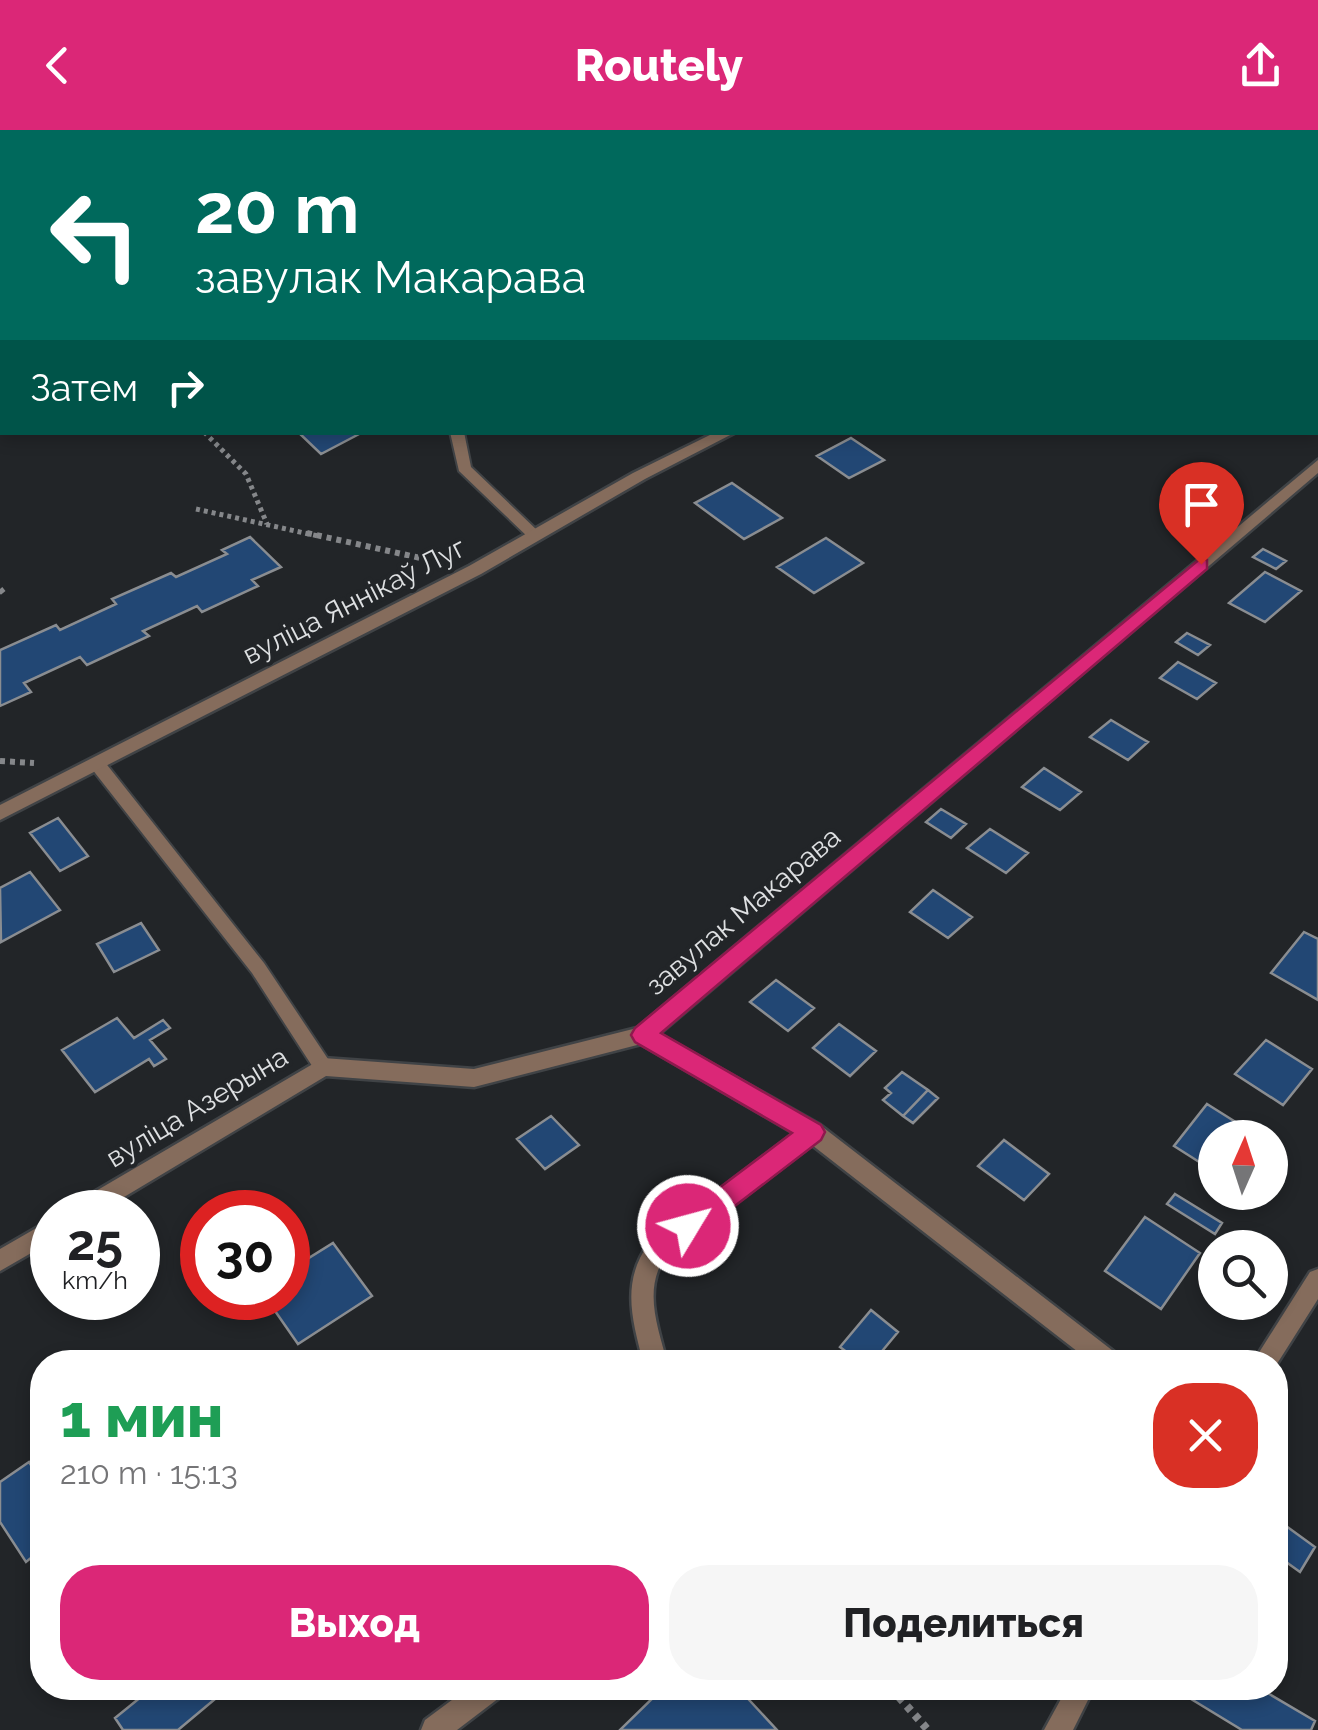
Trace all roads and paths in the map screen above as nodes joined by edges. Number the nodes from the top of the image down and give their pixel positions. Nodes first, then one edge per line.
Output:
1 (207, 435) edge
2 (458, 435) edge
3 (723, 435) edge
4 (1318, 465) edge
5 (196, 509) dead end
6 (267, 524) junction
7 (535, 536) junction
8 (475, 570) junction
9 (98, 765) junction
10 (0, 813) edge
11 (643, 1035) junction
12 (323, 1066) junction
13 (812, 1132) junction
14 (117, 1190) edge
15 (30, 1243) edge
16 (0, 1261) edge
17 (1318, 1280) edge
18 (652, 1350) edge
19 (1094, 1350) edge
20 (1273, 1350) edge
21 (473, 1700) edge
22 (902, 1700) edge
23 (1074, 1700) edge
24 (435, 1730) edge
25 (928, 1730) edge
26 (1058, 1730) edge

1 - 6 path
2 - 7 lane
3 - 7 street, вуліца Яннікаў Луг
4 - 11 street, завулак Макарава
5 - 6 path
6 - 8 path
7 - 8 street, вуліца Яннікаў Луг
8 - 9 street, вуліца Яннікаў Луг
9 - 10 street, вуліца Яннікаў Луг
9 - 12 lane
11 - 12 street, вуліца Азерына
11 - 13 street, завулак Макарава
12 - 14 street, вуліца Азерына
13 - 18 street
13 - 19 street, завулак Макарава
15 - 16 street
17 - 20 street
21 - 24 street
22 - 25 path
23 - 26 street

